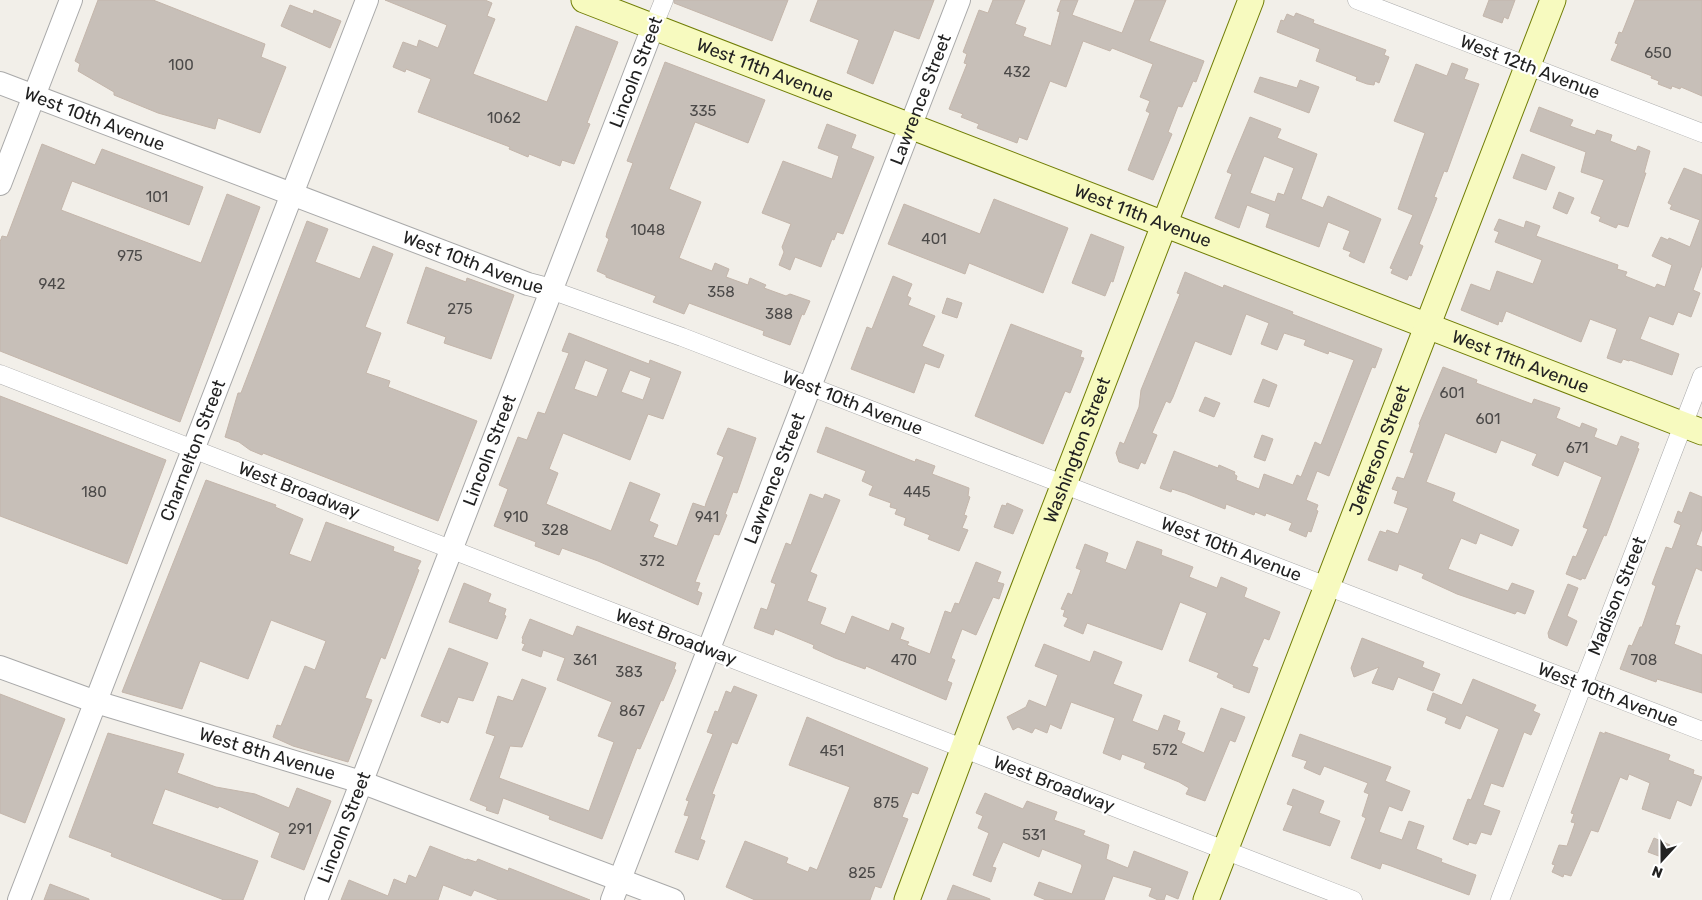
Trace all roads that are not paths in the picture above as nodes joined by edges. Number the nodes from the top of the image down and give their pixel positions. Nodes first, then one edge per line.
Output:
1 (70, 0) edge
2 (367, 0) edge
3 (584, 0) edge
4 (664, 0) edge
5 (959, 0) edge
6 (1252, 0) edge
7 (1357, 0) edge
8 (1553, 0) edge
9 (653, 27) junction
10 (1528, 66) junction
11 (0, 83) edge
12 (33, 96) junction
13 (910, 126) junction
14 (1702, 133) edge
15 (0, 184) edge
16 (292, 195) junction
17 (1166, 224) junction
18 (551, 290) junction
19 (1426, 325) junction
20 (0, 374) edge
21 (1702, 376) edge
22 (809, 388) junction
23 (1693, 428) edge
24 (193, 448) junction
25 (1064, 485) junction
26 (451, 549) junction
27 (1327, 586) junction
28 (709, 650) junction
29 (0, 667) edge
30 (1582, 685) junction
31 (96, 702) junction
32 (1702, 731) edge
33 (964, 749) junction
34 (361, 782) junction
35 (1224, 850) junction
36 (616, 890) edge
37 (19, 900) edge
38 (316, 900) edge
39 (673, 900) edge
40 (907, 900) edge
41 (1206, 900) edge
42 (1353, 900) edge
43 (1500, 900) edge

1 - 12 street
2 - 16 street, Charnelton Street
3 - 9 main road, West 11th Avenue
4 - 9 street, Lincoln Street
5 - 13 street, Lawrence Street
6 - 17 main road, Washington Street
7 - 10 street, West 12th Avenue
8 - 10 main road, Jefferson Street
9 - 13 main road, West 11th Avenue
9 - 18 street, Lincoln Street
10 - 14 street, West 12th Avenue
10 - 19 main road, Jefferson Street
11 - 12 street, West 10th Avenue
12 - 15 street
12 - 16 street, West 10th Avenue
13 - 17 main road, West 11th Avenue
13 - 22 street, Lawrence Street
16 - 18 street, West 10th Avenue
16 - 24 street, Charnelton Street
17 - 19 main road, West 11th Avenue
17 - 25 main road, Washington Street
18 - 22 street, West 10th Avenue
18 - 26 street, Lincoln Street
19 - 23 main road, West 11th Avenue
19 - 27 main road, Jefferson Street
20 - 24 street, West Broadway
21 - 23 street, Madison Street
22 - 25 street, West 10th Avenue
22 - 28 street, Lawrence Street
23 - 30 street, Madison Street
24 - 26 street, West Broadway
24 - 31 street, Charnelton Street
25 - 27 street, West 10th Avenue
25 - 33 main road, Washington Street
26 - 28 street, West Broadway
26 - 34 street, Lincoln Street
27 - 30 street, West 10th Avenue
27 - 35 main road, Jefferson Street
28 - 33 street, West Broadway
28 - 36 street, Lawrence Street
29 - 31 street, West 8th Avenue
30 - 32 street, West 10th Avenue
30 - 43 street, Madison Street
31 - 34 street, West 8th Avenue
31 - 37 street, Charnelton Street
33 - 35 street, West Broadway
33 - 40 main road, Washington Street
34 - 36 street, West 8th Avenue
34 - 38 street, Lincoln Street
35 - 41 main road, Jefferson Street
35 - 42 street, West Broadway
36 - 39 street, West 8th Avenue

